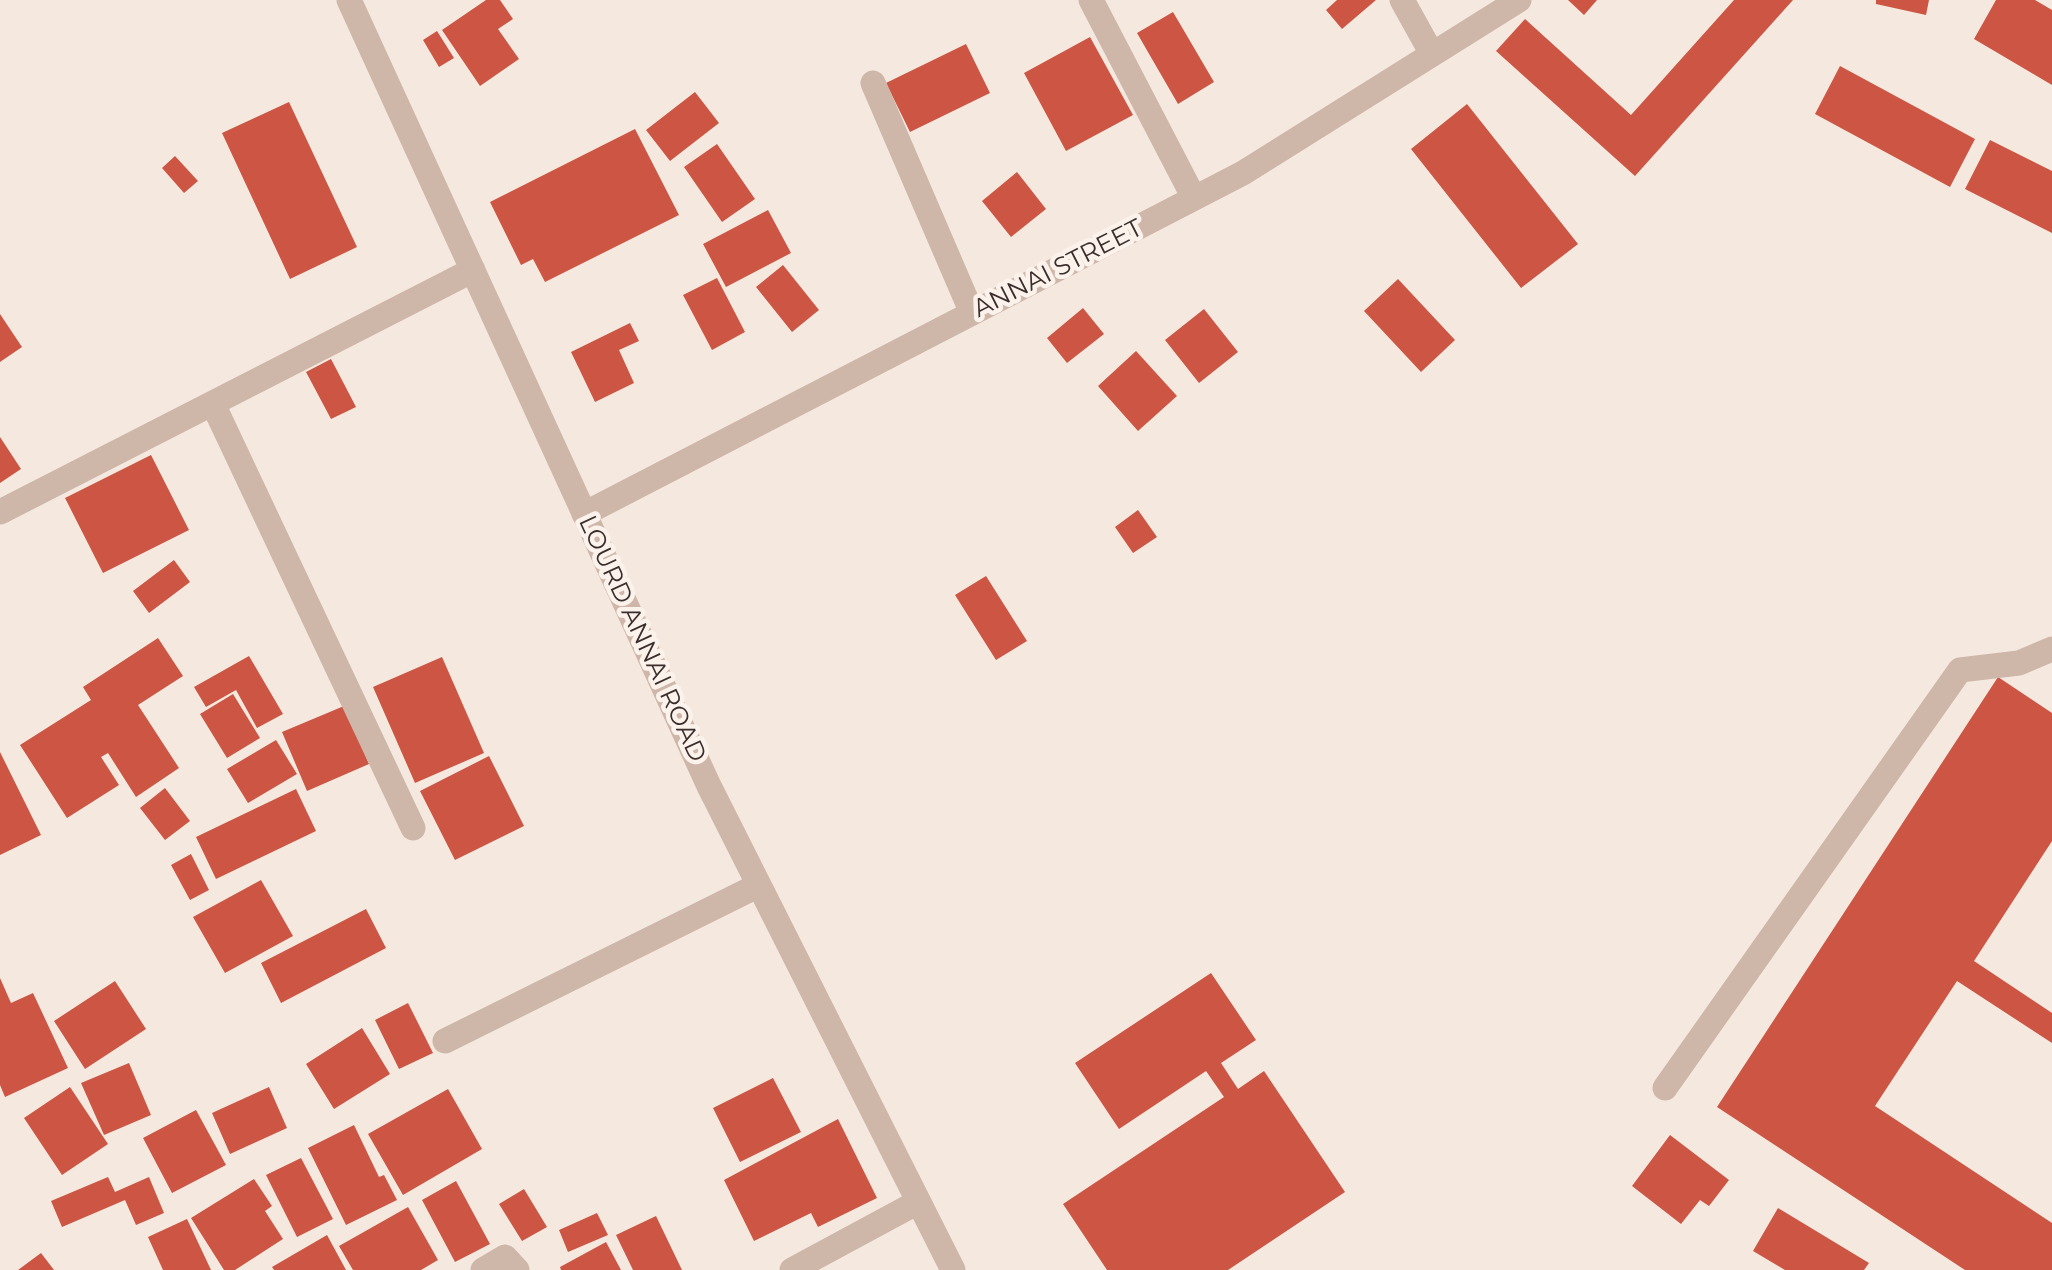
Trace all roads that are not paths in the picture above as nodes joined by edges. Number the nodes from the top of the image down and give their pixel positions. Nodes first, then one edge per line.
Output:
1 (349, 0) edge
2 (1091, 0) edge
3 (1402, 0) edge
4 (1519, 0) edge
5 (1432, 54) junction
6 (873, 82) dead end
7 (1194, 198) junction
8 (473, 270) junction
9 (972, 313) junction
10 (214, 404) junction
11 (0, 512) edge
12 (584, 514) junction
13 (2052, 649) edge
14 (413, 828) dead end
15 (759, 885) junction
16 (445, 1041) dead end
17 (1665, 1088) dead end
18 (918, 1202) junction
19 (482, 1270) edge
20 (516, 1270) edge
21 (792, 1270) edge
22 (953, 1270) edge

1 - 8 street, LOURD ANNAI ROAD
2 - 7 street
3 - 5 street
4 - 5 street, ANNAI STREET
5 - 7 street, ANNAI STREET
6 - 9 street
7 - 9 street, ANNAI STREET
8 - 10 street
8 - 12 street, LOURD ANNAI ROAD
9 - 12 street, ANNAI STREET
10 - 11 street
10 - 14 street
12 - 15 street, LOURD ANNAI ROAD
13 - 17 street
15 - 16 street
15 - 18 street, LOURD ANNAI ROAD
18 - 21 street
18 - 22 street, LOURD ANNAI ROAD
19 - 20 street

